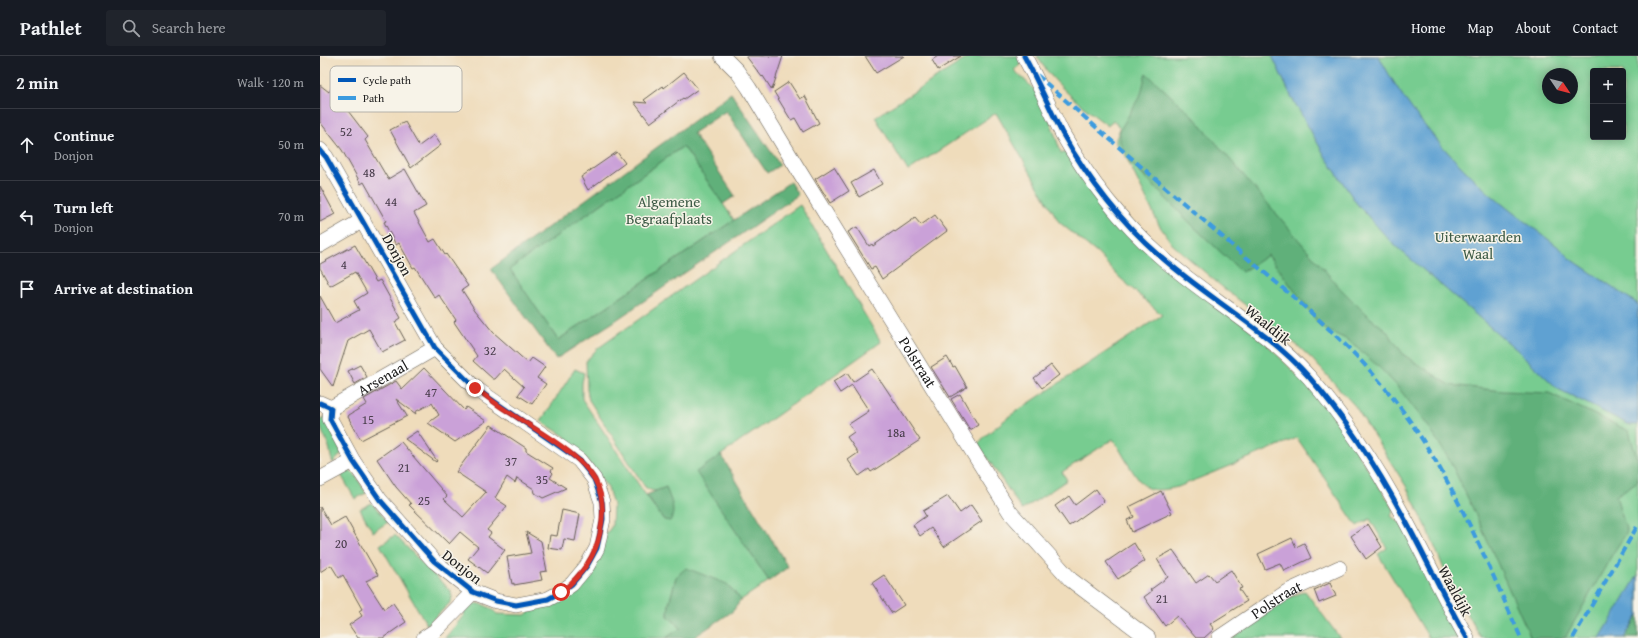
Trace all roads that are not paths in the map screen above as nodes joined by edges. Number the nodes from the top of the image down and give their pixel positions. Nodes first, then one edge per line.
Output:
1 (722, 56) edge
2 (1024, 56) edge
3 (320, 150) edge
4 (363, 220) junction
5 (320, 245) edge
6 (436, 348) junction
7 (326, 406) edge
8 (353, 461) junction
9 (320, 479) edge
10 (1339, 568) dead end
11 (473, 592) junction
12 (424, 638) edge
13 (1148, 638) edge
14 (1218, 638) edge
15 (1467, 638) edge

1 - 13 street, Polstraat
2 - 15 street, Waaldijk
3 - 4 street, Donjon
4 - 5 street
4 - 6 street, Donjon
6 - 7 street, Arsenaal
6 - 11 street, Donjon
7 - 8 street, Donjon
8 - 9 street
8 - 11 street, Donjon
10 - 14 street, Polstraat
11 - 12 street

